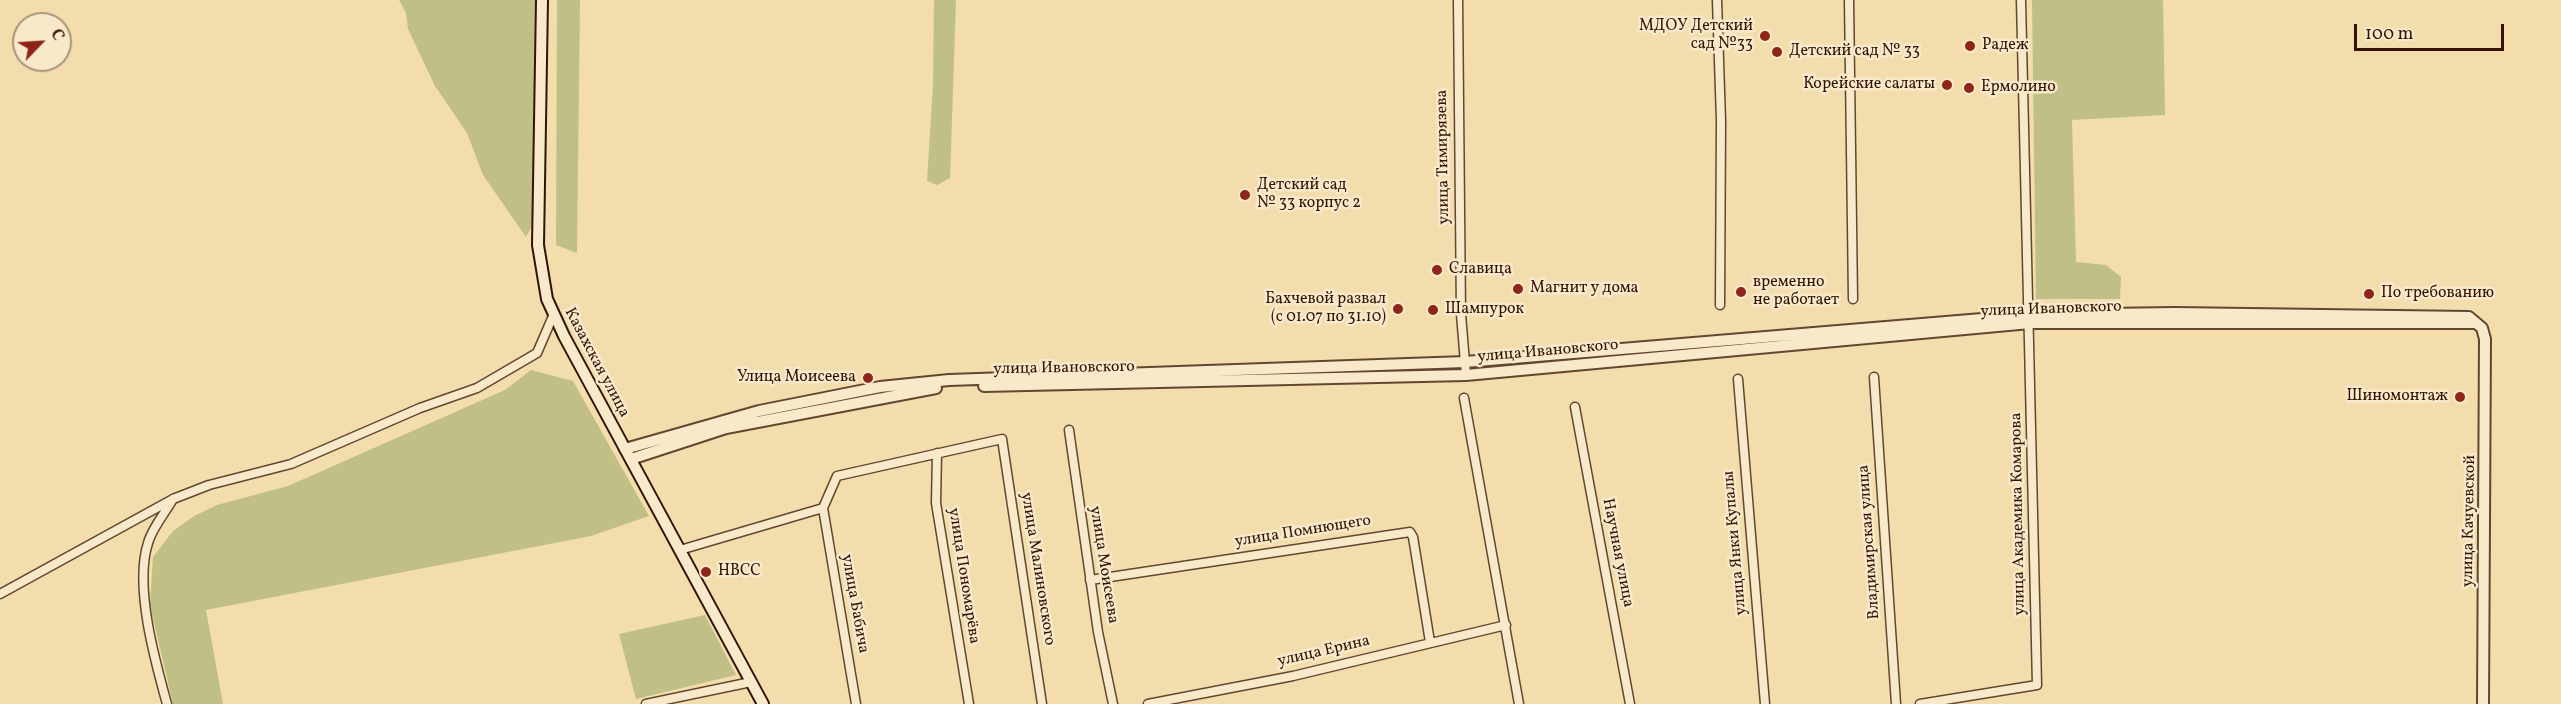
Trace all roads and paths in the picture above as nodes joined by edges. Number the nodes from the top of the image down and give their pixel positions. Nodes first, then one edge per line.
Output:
1 (542, 0) edge
2 (1458, 0) edge
3 (1717, 0) edge
4 (1849, 0) edge
5 (2021, 0) edge
6 (1853, 299) dead end
7 (1720, 305) dead end
8 (553, 316) junction
9 (2030, 319) junction
10 (2485, 339) joint
11 (1465, 362) junction
12 (1466, 375) junction
13 (1874, 377) dead end
14 (1738, 379) dead end
15 (1464, 398) dead end
16 (1575, 407) dead end
17 (1069, 430) dead end
18 (937, 453) junction
19 (628, 454) junction
20 (173, 499) junction
21 (823, 508) junction
22 (680, 550) junction
23 (1090, 580) junction
24 (0, 594) edge
25 (1506, 625) junction
26 (1430, 642) junction
27 (751, 682) junction
28 (166, 703) edge
29 (646, 704) edge
30 (763, 704) edge
31 (856, 704) edge
32 (969, 704) edge
33 (1042, 704) edge
34 (1113, 704) edge
35 (1148, 704) edge
36 (1519, 704) edge
37 (1630, 704) edge
38 (1766, 704) edge
39 (1896, 704) edge
40 (1920, 704) edge
41 (2483, 704) edge

1 - 8 street, Казахская улица
2 - 11 street, улица Тимирязева
3 - 7 street
4 - 6 street
5 - 9 street, улица Академика Комарова
8 - 19 street, Казахская улица
8 - 20 street
9 - 10 street, улица Ивановского
9 - 11 street, улица Ивановского
9 - 12 street, улица Ивановского
9 - 40 street, улица Академика Комарова
10 - 41 street, улица Качуевской
11 - 12 street, улица Тимирязева
11 - 19 street, улица Ивановского
12 - 19 street, улица Ивановского
13 - 39 street, Владимирская улица
14 - 38 street, улица Янки Купалы
15 - 25 street
16 - 37 street, Научная улица
17 - 23 street, улица Моисеева
18 - 21 street
18 - 32 street, улица Пономарёва
18 - 33 street, улица Малиновского
19 - 22 street, Казахская улица
20 - 24 street
20 - 28 street
21 - 22 street
21 - 31 street, улица Бабича
22 - 27 street, Казахская улица
23 - 26 street, улица Помнющего
23 - 34 street, улица Моисеева
25 - 26 street, улица Ерина
25 - 36 street
26 - 35 street, улица Ерина
27 - 29 street
27 - 30 street, Казахская улица

